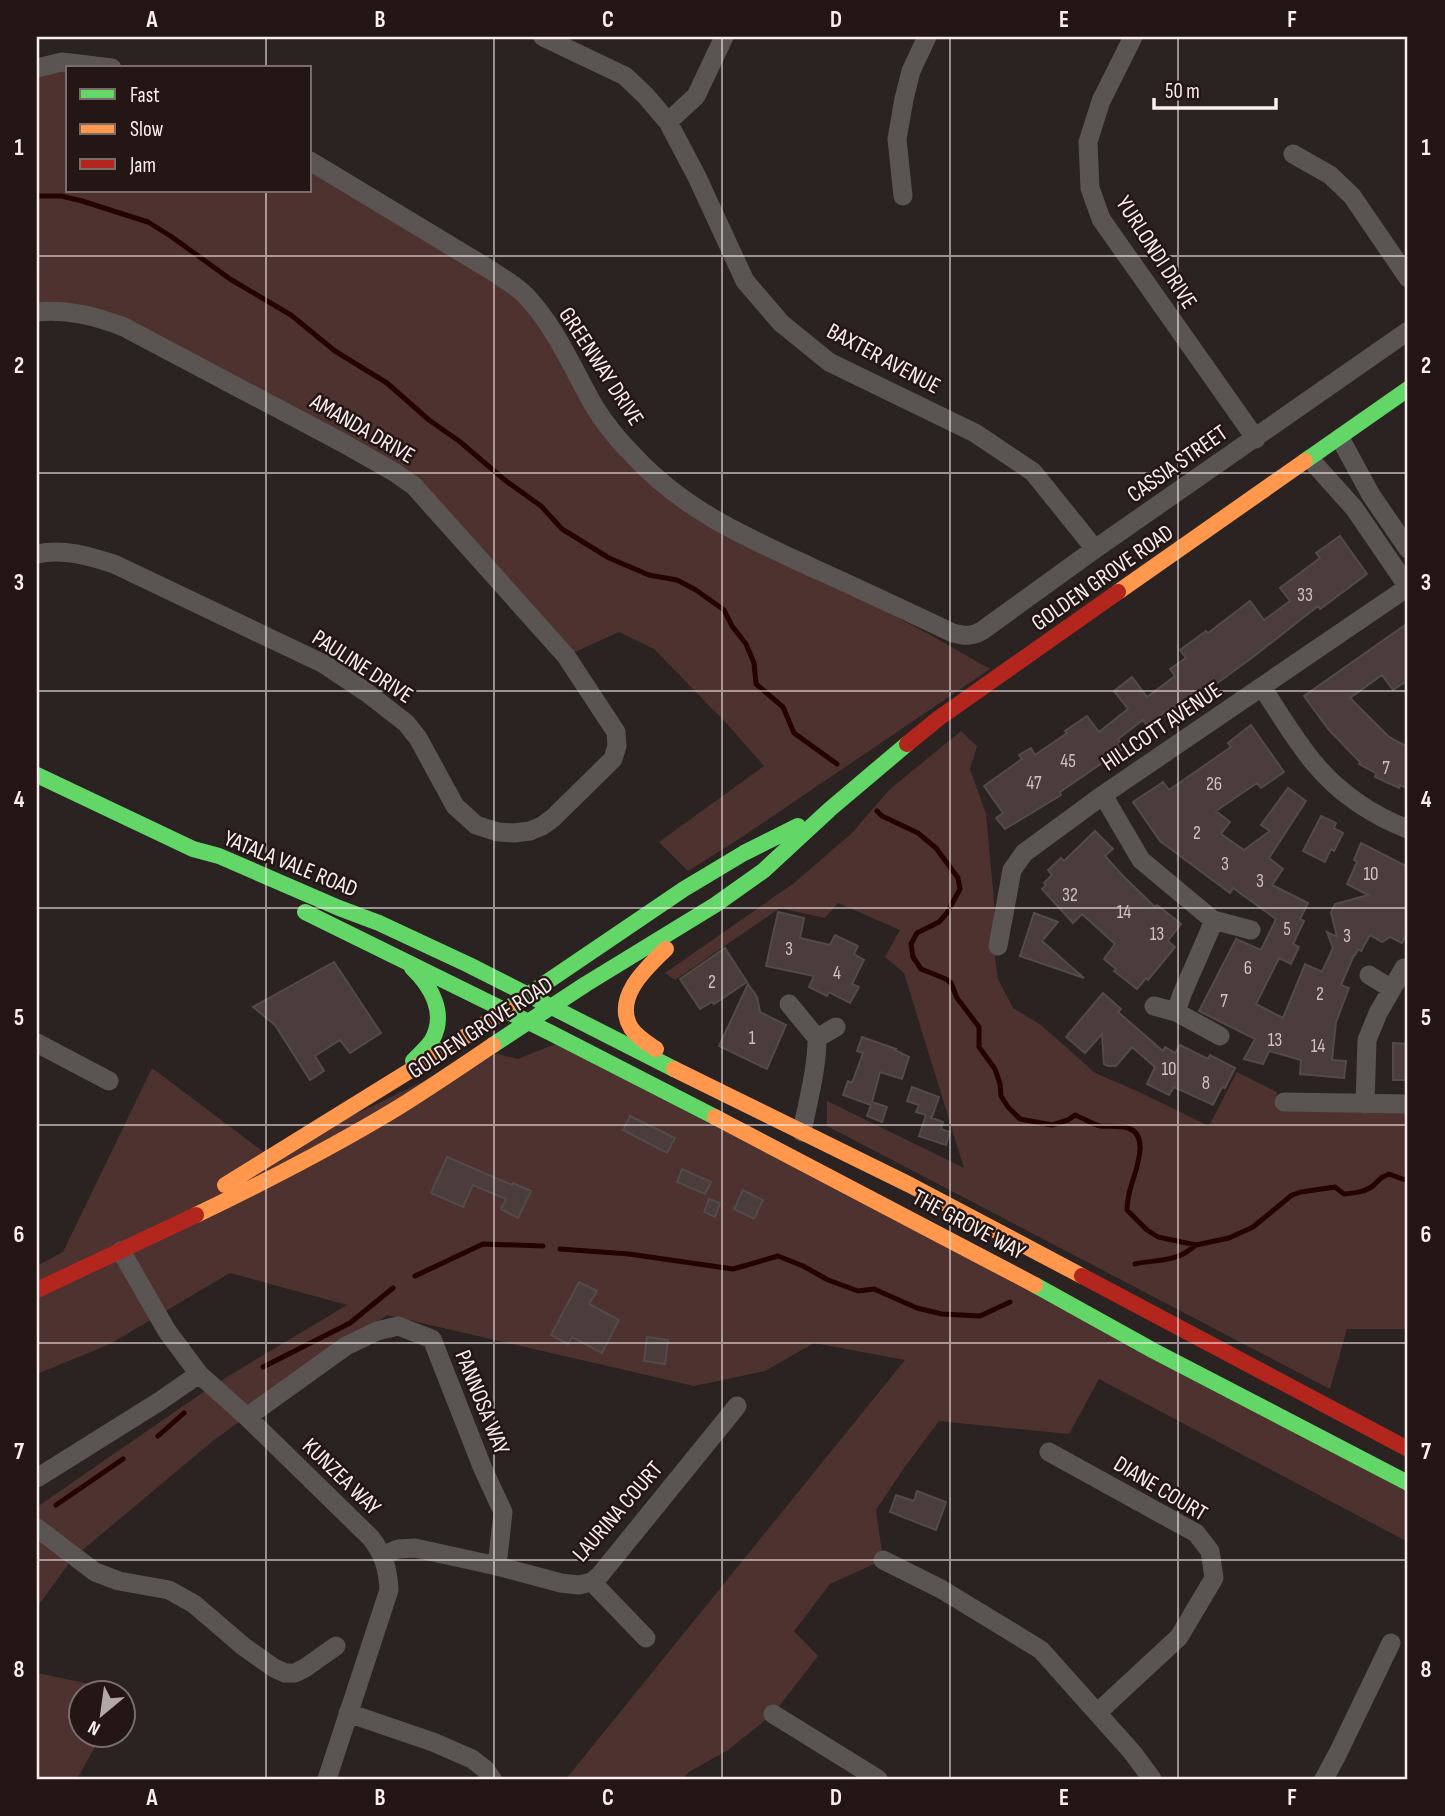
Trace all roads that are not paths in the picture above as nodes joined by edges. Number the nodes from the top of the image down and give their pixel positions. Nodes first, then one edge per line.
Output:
1 (724, 37) edge
2 (927, 37) edge
3 (1133, 37) edge
4 (547, 38) edge
5 (95, 66) edge
6 (37, 68) edge
7 (668, 122) junction
8 (1293, 153) dead end
9 (312, 162) edge
10 (903, 196) dead end
11 (1408, 278) edge
12 (37, 312) edge
13 (1408, 331) edge
14 (1408, 390) edge
15 (1340, 438) junction
16 (1256, 439) junction
17 (1310, 459) junction
18 (1371, 495) junction
19 (1354, 508) junction
20 (1095, 549) junction
21 (1408, 549) edge
22 (37, 554) edge
23 (1408, 587) edge
24 (974, 636) joint
25 (1262, 687) junction
26 (605, 769) joint
27 (37, 775) edge
28 (1103, 796) junction
29 (829, 810) junction
30 (1408, 829) edge
31 (193, 849) junction
32 (715, 905) junction
33 (1213, 920) junction
34 (1251, 930) dead end
35 (427, 945) junction
36 (998, 946) dead end
37 (400, 959) junction
38 (1404, 968) dead end
39 (565, 969) junction
40 (1369, 975) dead end
41 (1392, 989) junction
42 (527, 995) junction
43 (789, 1004) dead end
44 (1154, 1006) dead end
45 (551, 1007) junction
46 (505, 1010) junction
47 (1176, 1012) junction
48 (530, 1022) junction
49 (836, 1027) dead end
50 (1220, 1036) dead end
51 (817, 1038) junction
52 (37, 1043) edge
53 (396, 1078) junction
54 (109, 1081) dead end
55 (1284, 1102) dead end
56 (1365, 1104) junction
57 (1408, 1104) edge
58 (751, 1106) junction
59 (802, 1132) junction
60 (126, 1249) junction
61 (37, 1290) edge
62 (199, 1374) junction
63 (737, 1406) dead end
64 (247, 1417) junction
65 (1408, 1449) edge
66 (1049, 1451) dead end
67 (37, 1478) edge
68 (1408, 1483) edge
69 (37, 1528) edge
70 (383, 1555) junction
71 (883, 1560) dead end
72 (497, 1566) junction
73 (592, 1582) junction
74 (646, 1638) dead end
75 (1391, 1643) dead end
76 (336, 1646) dead end
77 (348, 1713) junction
78 (1097, 1713) junction
79 (774, 1714) dead end
80 (327, 1779) edge
81 (492, 1779) edge
82 (878, 1779) edge
83 (1152, 1779) edge
84 (1324, 1779) edge

1 - 7 street
2 - 10 street
3 - 16 street, YURLONDI DRIVE
4 - 7 street, BAXTER AVENUE
5 - 6 street
7 - 20 street, BAXTER AVENUE
8 - 11 street
9 - 24 street, GREENWAY DRIVE
12 - 26 street, AMANDA DRIVE
13 - 16 street, CASSIA STREET
14 - 15 main road, GOLDEN GROVE ROAD
15 - 17 main road, GOLDEN GROVE ROAD
15 - 18 street
16 - 20 street, CASSIA STREET
17 - 19 street
17 - 29 main road, GOLDEN GROVE ROAD
18 - 19 street
18 - 21 street
19 - 23 street
20 - 24 street, CASSIA STREET
22 - 26 street, PAULINE DRIVE
23 - 25 street, HILLCOTT AVENUE
25 - 28 street, HILLCOTT AVENUE
25 - 30 street
27 - 31 main road, YATALA VALE ROAD
28 - 33 street
28 - 36 street, HILLCOTT AVENUE
29 - 32 main road, GOLDEN GROVE ROAD
29 - 39 main road, GOLDEN GROVE ROAD
31 - 35 main road, YATALA VALE ROAD
31 - 37 main road
32 - 45 main road, GOLDEN GROVE ROAD
32 - 58 main road
33 - 34 street
33 - 47 street
35 - 39 main road
35 - 42 main road, YATALA VALE ROAD
37 - 46 main road
37 - 53 main road
38 - 41 street
39 - 42 main road, GOLDEN GROVE ROAD
40 - 41 street
41 - 56 street
42 - 45 main road, THE GROVE WAY
42 - 46 main road, GOLDEN GROVE ROAD
43 - 51 street
44 - 47 street
45 - 48 main road, GOLDEN GROVE ROAD
45 - 58 main road, THE GROVE WAY
46 - 48 main road, THE GROVE WAY
46 - 53 main road, GOLDEN GROVE ROAD
47 - 50 street
48 - 60 main road, GOLDEN GROVE ROAD
48 - 68 main road, THE GROVE WAY
49 - 51 street
51 - 59 street
52 - 54 street
53 - 60 main road, GOLDEN GROVE ROAD
55 - 56 street
56 - 57 street
58 - 59 main road, THE GROVE WAY
59 - 65 main road, THE GROVE WAY
60 - 61 main road, GOLDEN GROVE ROAD
60 - 62 street, KUNZEA WAY
62 - 64 street, KUNZEA WAY
62 - 67 street
63 - 73 street, LAURINA COURT
64 - 70 street, KUNZEA WAY
64 - 72 street, PANNOSA WAY
66 - 78 street, DIANE COURT
69 - 76 street
70 - 72 street, LAURINA COURT
70 - 77 street, KUNZEA WAY
71 - 78 street
72 - 73 street, LAURINA COURT
73 - 74 street
75 - 84 street
77 - 80 street, KUNZEA WAY
77 - 81 street
78 - 83 street
79 - 82 street

